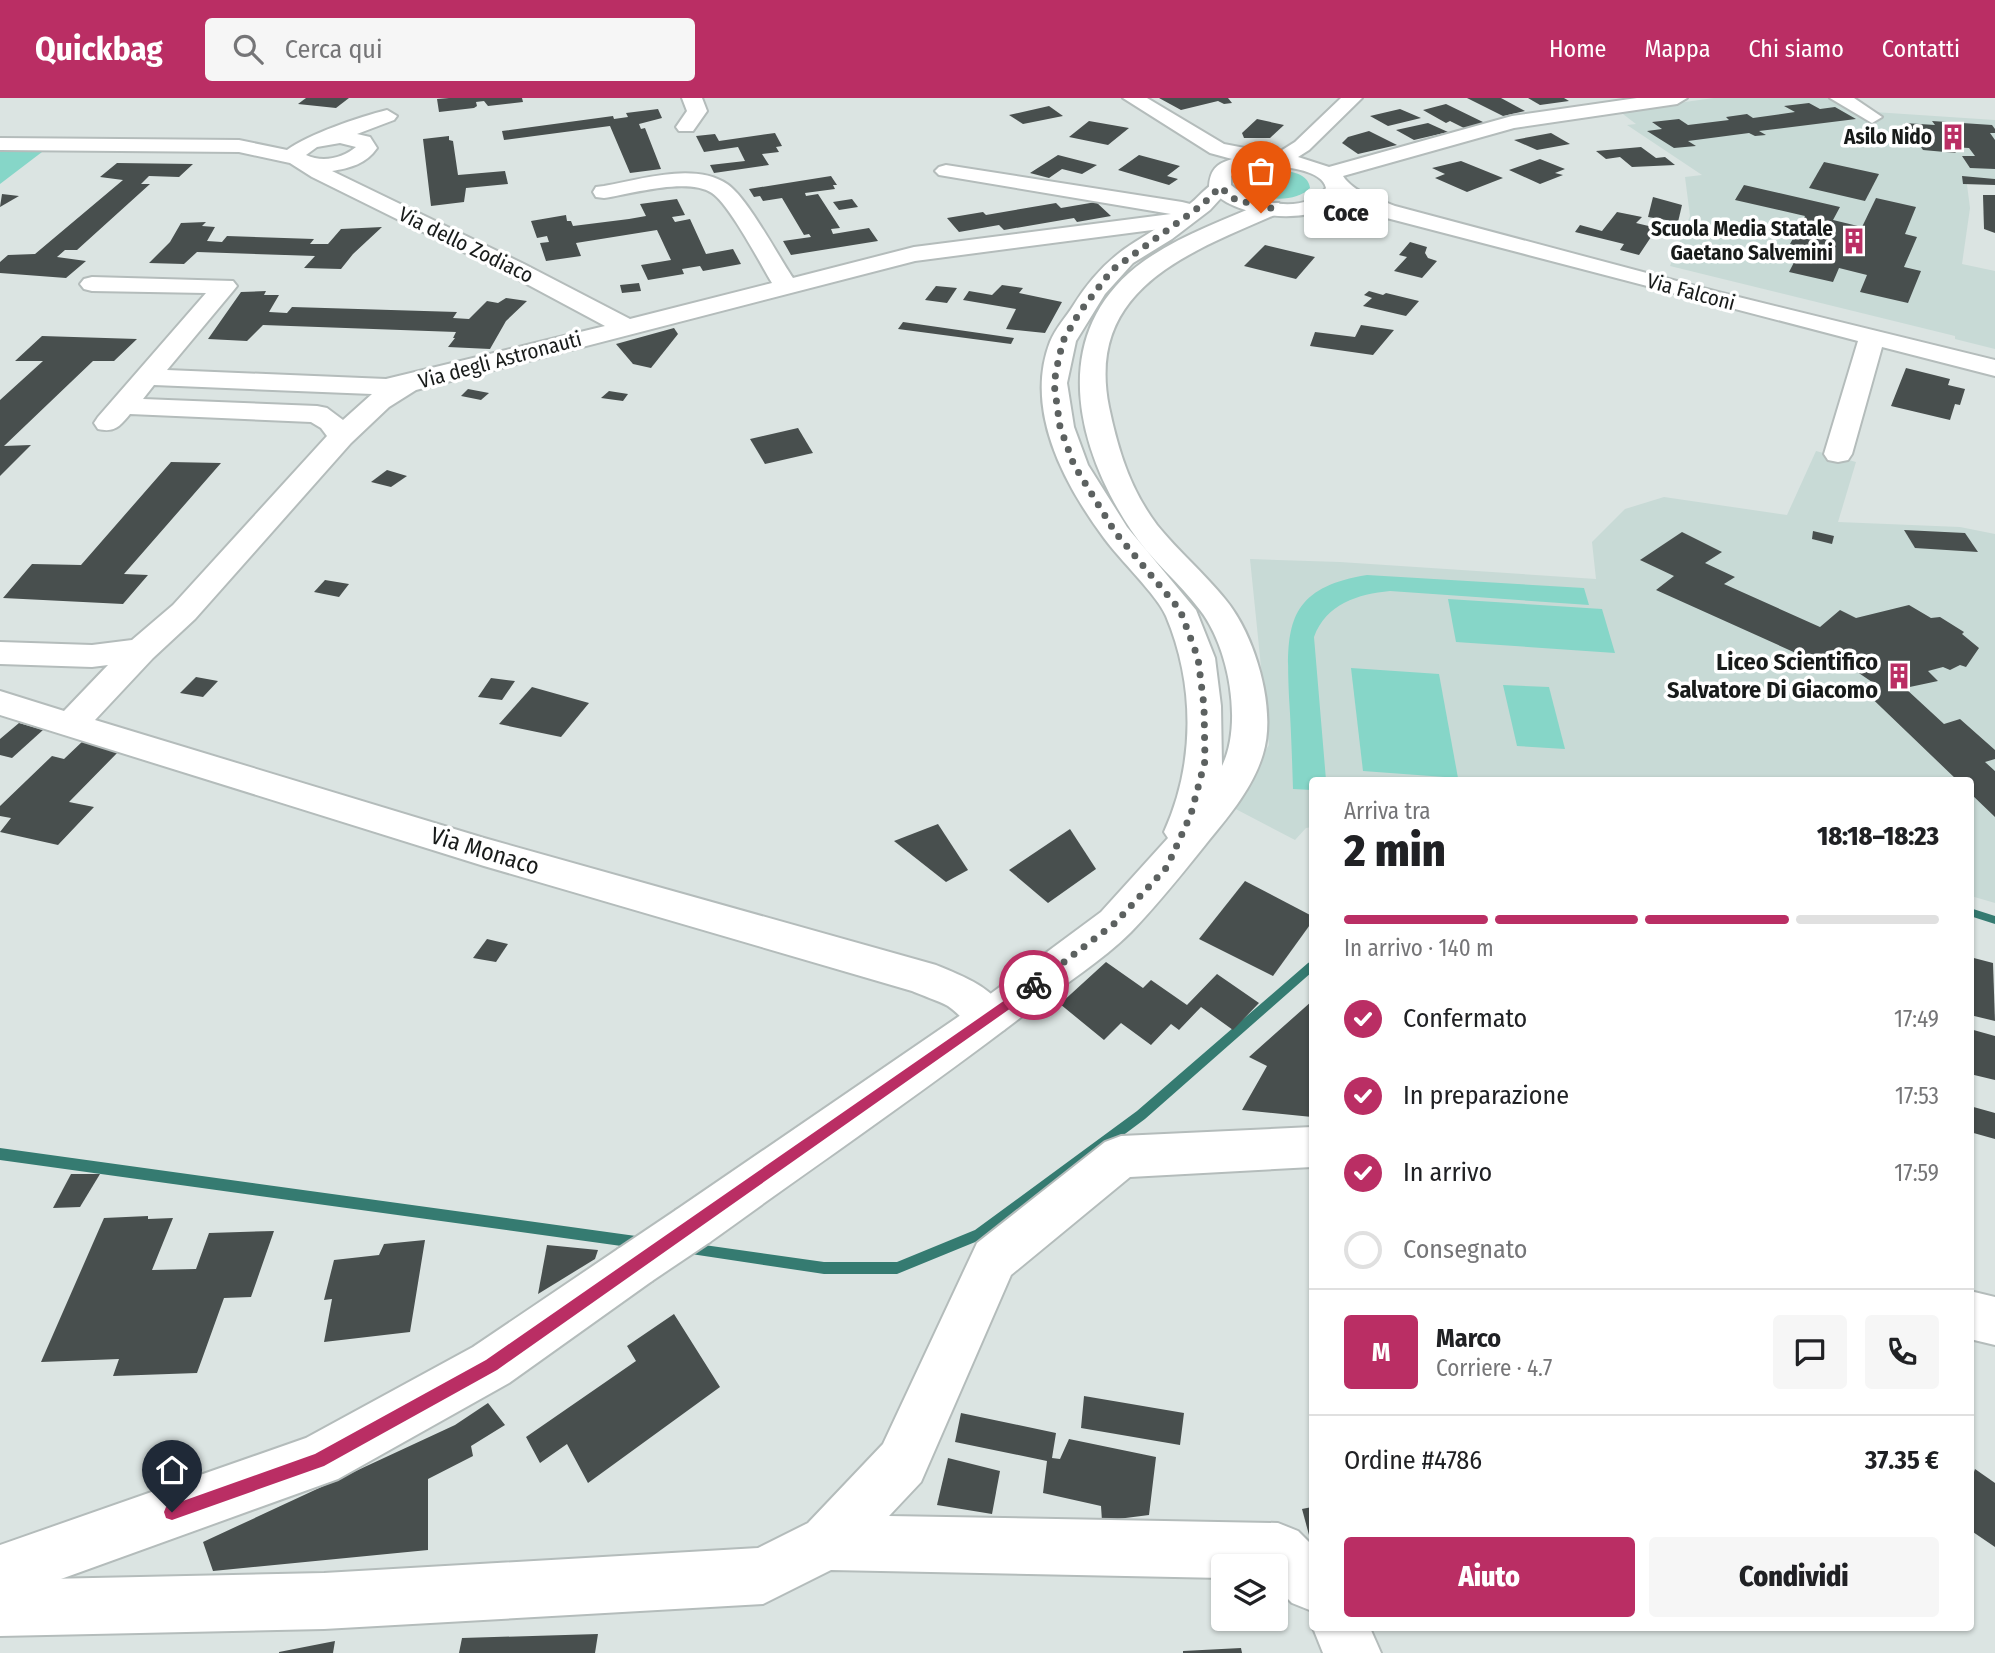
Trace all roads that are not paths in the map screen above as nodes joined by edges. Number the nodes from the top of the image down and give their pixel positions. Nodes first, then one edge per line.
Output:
1 (401, 98) edge
2 (692, 98) edge
3 (1133, 98) edge
4 (1352, 98) edge
5 (1678, 98) edge
6 (1840, 98) edge
7 (387, 116) junction
8 (1872, 117) dead end
9 (685, 127) dead end
10 (321, 140) junction
11 (0, 144) edge
12 (239, 146) junction
13 (1217, 149) junction
14 (361, 150) junction
15 (1273, 160) junction
16 (301, 161) junction
17 (946, 171) dead end
18 (1222, 178) junction
19 (1331, 179) junction
20 (348, 185) junction
21 (604, 192) dead end
22 (1309, 207) junction
23 (1271, 208) junction
24 (1387, 211) junction
25 (1189, 215) junction
26 (1047, 237) junction
27 (1125, 258) junction
28 (92, 284) dead end
29 (786, 286) junction
30 (626, 327) junction
31 (1872, 337) junction
32 (1995, 368) edge
33 (148, 377) junction
34 (303, 384) junction
35 (407, 384) junction
36 (268, 412) junction
37 (341, 437) junction
38 (1838, 454) dead end
39 (184, 612) junction
40 (0, 632) edge
41 (141, 650) junction
42 (0, 653) edge
43 (0, 704) edge
44 (71, 726) junction
45 (1167, 867) junction
46 (989, 1018) junction
47 (1309, 1147) edge
48 (1974, 1316) edge
49 (1995, 1321) edge
50 (827, 1542) junction
51 (0, 1573) edge
52 (1309, 1580) edge
53 (0, 1608) edge
54 (1343, 1631) edge
55 (1352, 1653) edge

1 - 7 street
2 - 9 street
3 - 13 street, Via Falconi
4 - 15 street
5 - 19 street
6 - 8 street
7 - 10 street
7 - 14 street
10 - 12 street
10 - 14 street
10 - 16 street
11 - 12 street, Via dello Zodiaco
12 - 16 street, Via dello Zodiaco
13 - 15 street, Via Falconi
13 - 18 street
14 - 16 street
14 - 20 street
15 - 18 street
15 - 19 street, Via Falconi
16 - 20 street, Via dello Zodiaco
17 - 25 street
18 - 23 street
18 - 25 street
19 - 22 street
19 - 24 street, Via Falconi
20 - 30 street, Via dello Zodiaco
21 - 29 street
22 - 23 street, Via Falconi
22 - 24 street, Via Falconi
23 - 45 street
24 - 31 street, Via Falconi
25 - 26 street, Via degli Astronauti
25 - 27 street
26 - 27 street, Via degli Astronauti
26 - 29 street, Via degli Astronauti
27 - 45 street
28 - 33 street
29 - 30 street, Via degli Astronauti
30 - 35 street, Via degli Astronauti
31 - 32 street, Via Falconi
31 - 38 street
33 - 34 street
33 - 36 street
34 - 35 street
34 - 36 street
35 - 37 street, Via degli Astronauti
36 - 37 street
37 - 39 street, Via degli Astronauti
39 - 40 street
39 - 41 street, Via degli Astronauti
41 - 42 street
41 - 44 street
43 - 44 street, Via Monaco
44 - 46 street, Via Monaco
45 - 46 street
46 - 51 street
47 - 50 street
48 - 49 street
50 - 52 street
50 - 53 street
54 - 55 street

